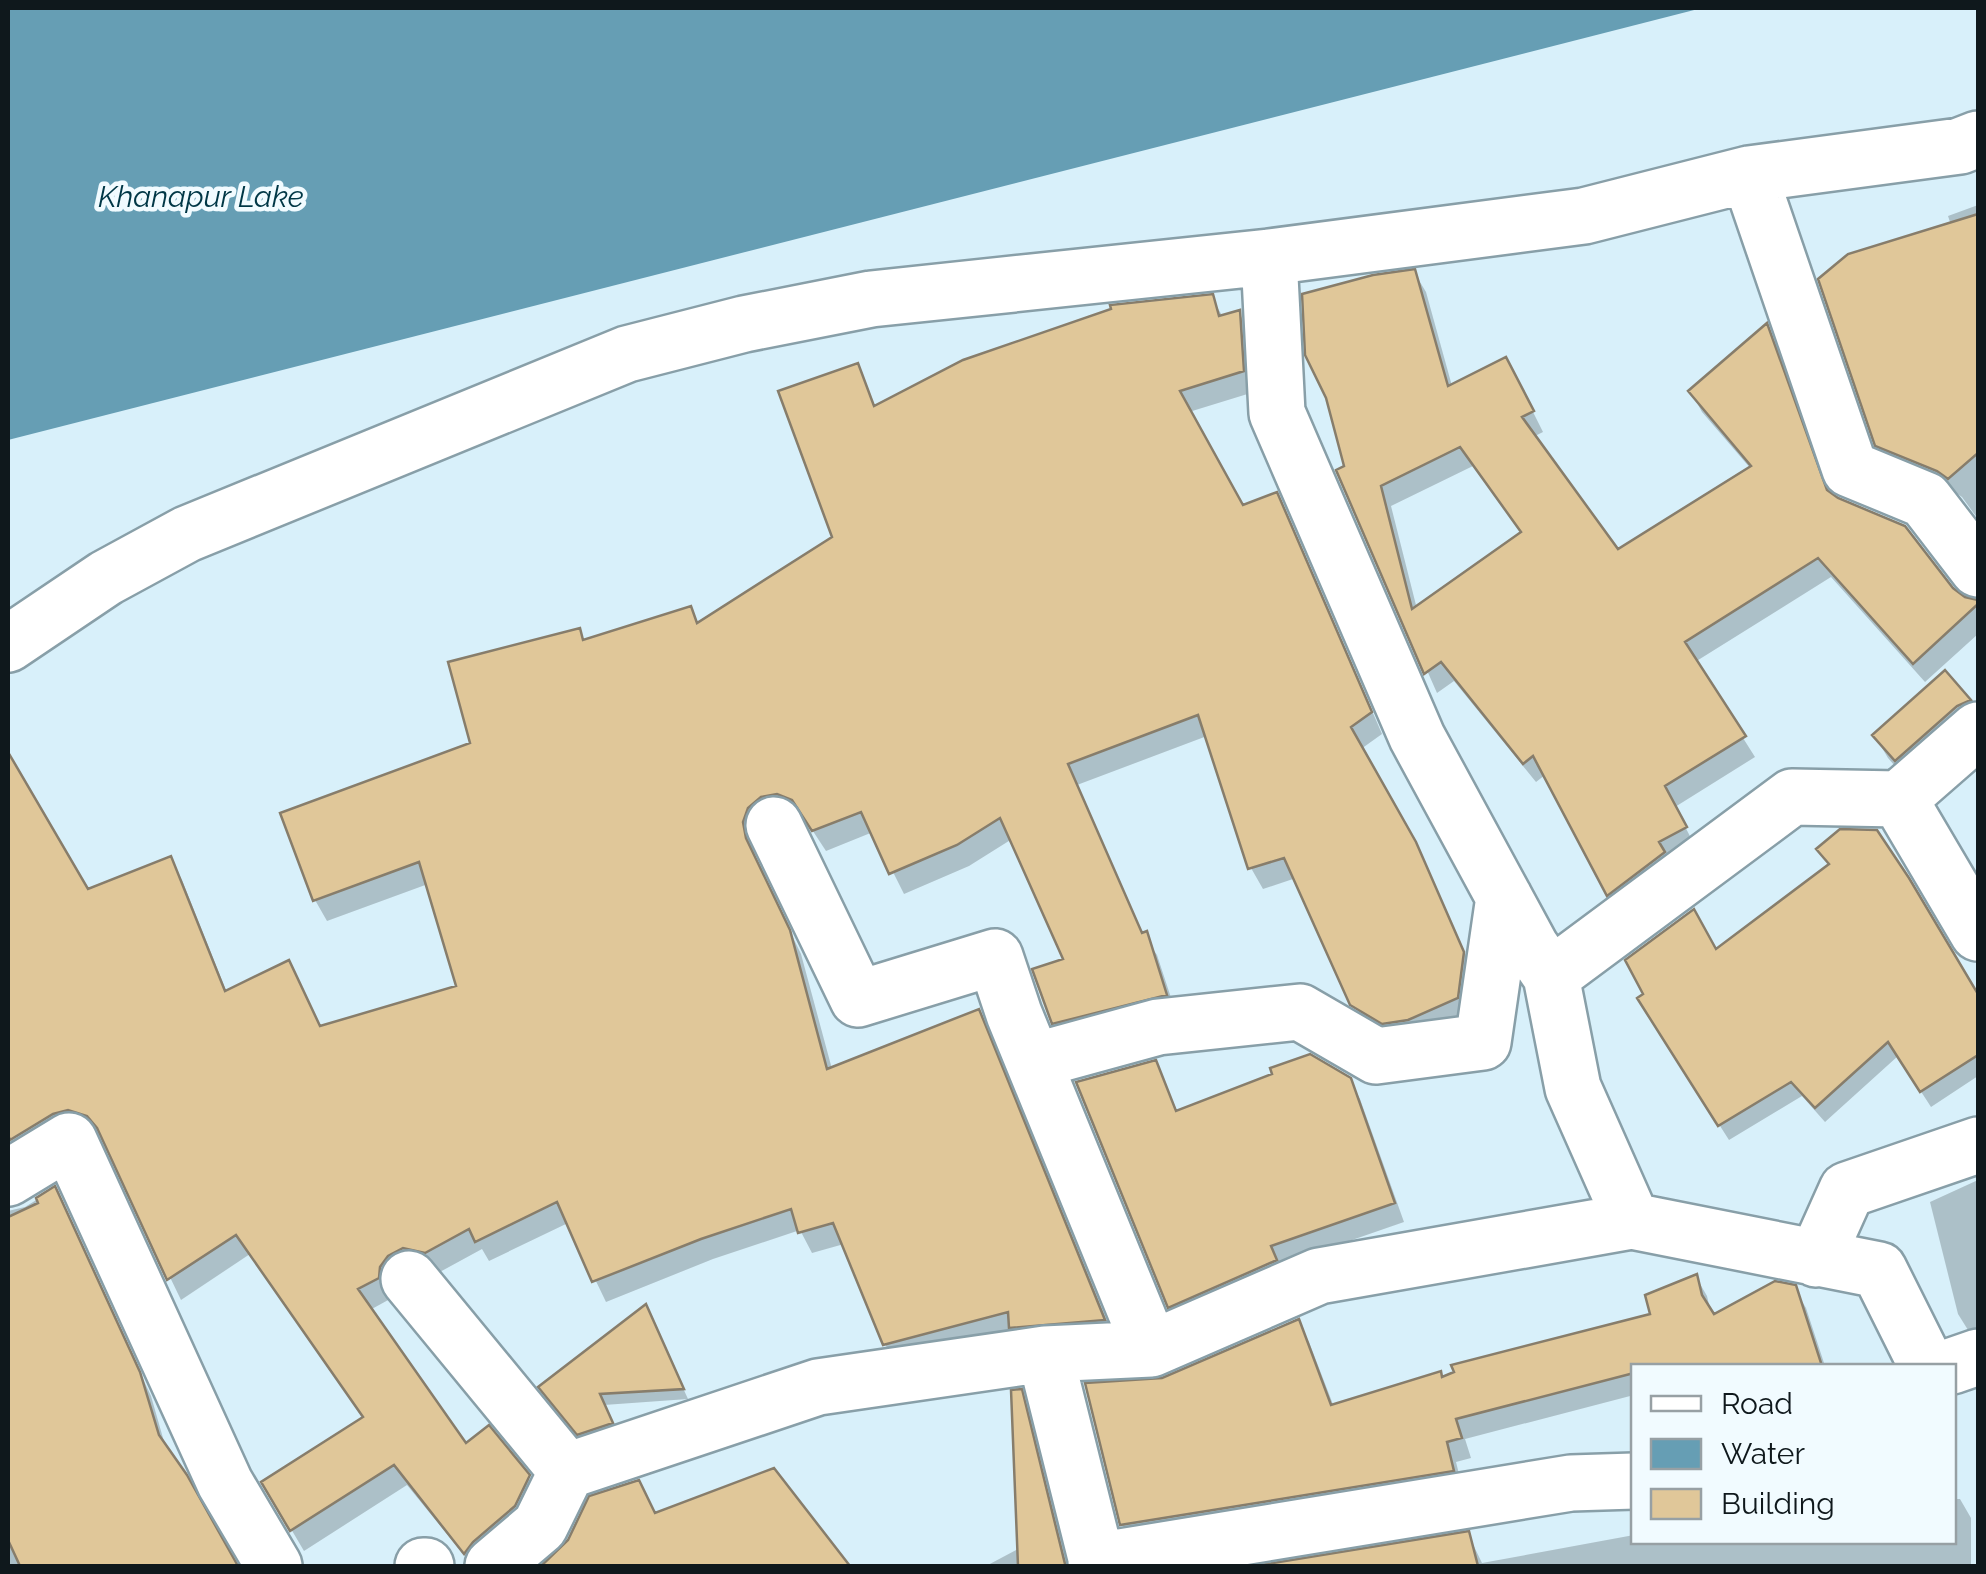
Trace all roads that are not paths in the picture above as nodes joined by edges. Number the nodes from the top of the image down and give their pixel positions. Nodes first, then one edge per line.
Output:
1 (1978, 139) edge
2 (1748, 174) junction
3 (1269, 257) junction
4 (1978, 569) edge
5 (8, 644) edge
6 (1978, 730) edge
7 (1898, 799) junction
8 (774, 826) dead end
9 (1504, 897) junction
10 (1978, 933) edge
11 (1550, 976) junction
12 (1034, 1060) junction
13 (1978, 1146) edge
14 (8, 1178) edge
15 (1632, 1221) junction
16 (1816, 1259) junction
17 (409, 1279) dead end
18 (1151, 1349) junction
19 (1045, 1354) junction
20 (1926, 1364) edge
21 (566, 1471) junction
22 (1631, 1480) edge
23 (1097, 1564) edge
24 (274, 1566) edge
25 (493, 1566) edge

1 - 2 street
2 - 3 street
2 - 4 street
3 - 5 street
3 - 9 street
6 - 7 street
7 - 10 street
7 - 11 street
8 - 12 street
9 - 11 street
9 - 12 street
11 - 15 street
12 - 18 street
13 - 16 street
14 - 24 street
15 - 16 street
15 - 18 street
16 - 20 street
17 - 21 street
18 - 19 street
19 - 21 street
19 - 23 street
21 - 25 street
22 - 23 street

